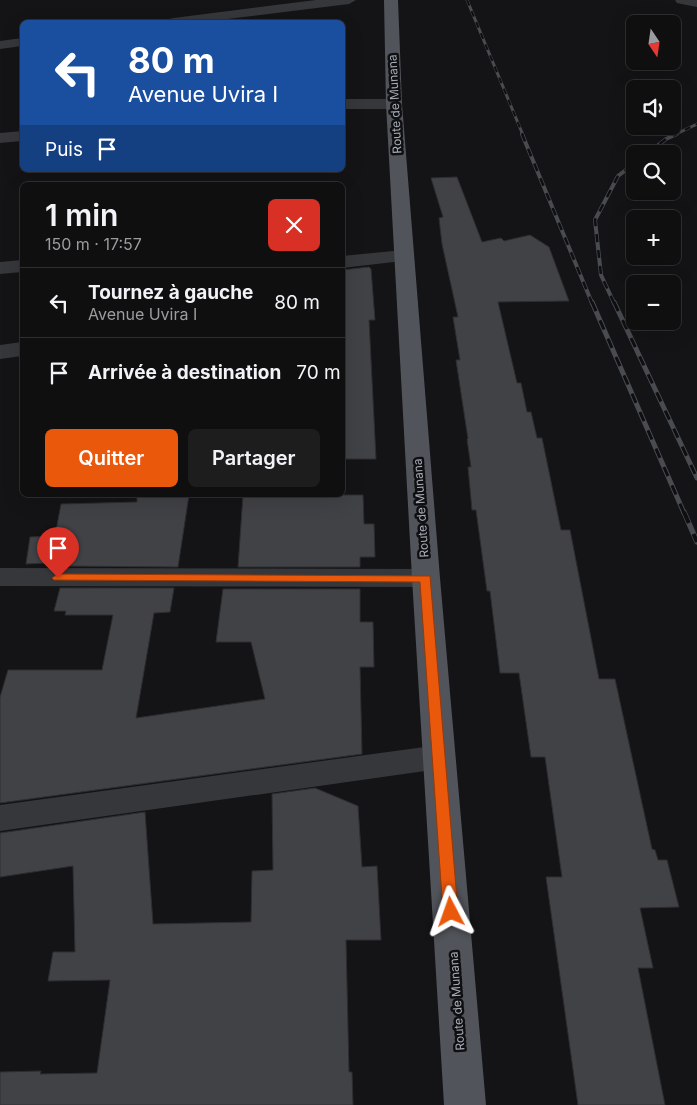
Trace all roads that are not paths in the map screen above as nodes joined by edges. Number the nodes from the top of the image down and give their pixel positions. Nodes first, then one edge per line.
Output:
1 (349, 0) edge
2 (391, 0) edge
3 (682, 0) edge
4 (697, 3) edge
5 (190, 20) edge
6 (20, 42) edge
7 (0, 45) edge
8 (345, 104) edge
9 (394, 104) junction
10 (20, 136) edge
11 (0, 138) edge
12 (404, 256) junction
13 (345, 262) edge
14 (20, 266) edge
15 (0, 268) edge
16 (20, 349) edge
17 (0, 352) edge
18 (0, 578) edge
19 (426, 578) junction
20 (439, 757) junction
21 (0, 818) edge
22 (465, 1105) edge

1 - 5 street
2 - 9 main road, Route de Munana
3 - 4 street
6 - 7 street
8 - 9 street
9 - 12 main road, Route de Munana
10 - 11 street
12 - 13 street
12 - 19 main road, Route de Munana
14 - 15 street
16 - 17 street
18 - 19 street
19 - 20 main road, Route de Munana
20 - 21 street
20 - 22 main road, Route de Munana

